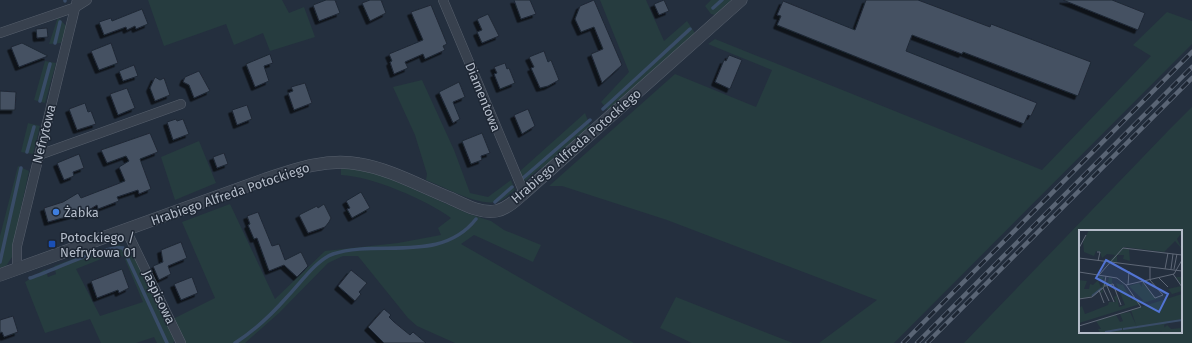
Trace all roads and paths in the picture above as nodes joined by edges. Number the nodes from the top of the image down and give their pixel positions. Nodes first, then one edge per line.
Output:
1 (87, 0) edge
2 (443, 0) edge
3 (741, 0) edge
4 (76, 4) edge
5 (0, 33) edge
6 (181, 104) dead end
7 (39, 155) junction
8 (524, 193) junction
9 (126, 230) junction
10 (17, 269) junction
11 (0, 275) edge
12 (181, 343) edge

1 - 4 street
2 - 8 street, Diamentowa
3 - 8 street, Hrabiego Alfreda Potockiego
4 - 5 street
4 - 7 street, Nefrytowa
6 - 7 street
7 - 10 street, Nefrytowa
8 - 9 street, Hrabiego Alfreda Potockiego
9 - 10 street, Hrabiego Alfreda Potockiego
9 - 12 street, Jaspisowa
10 - 11 street, Hrabiego Alfreda Potockiego

